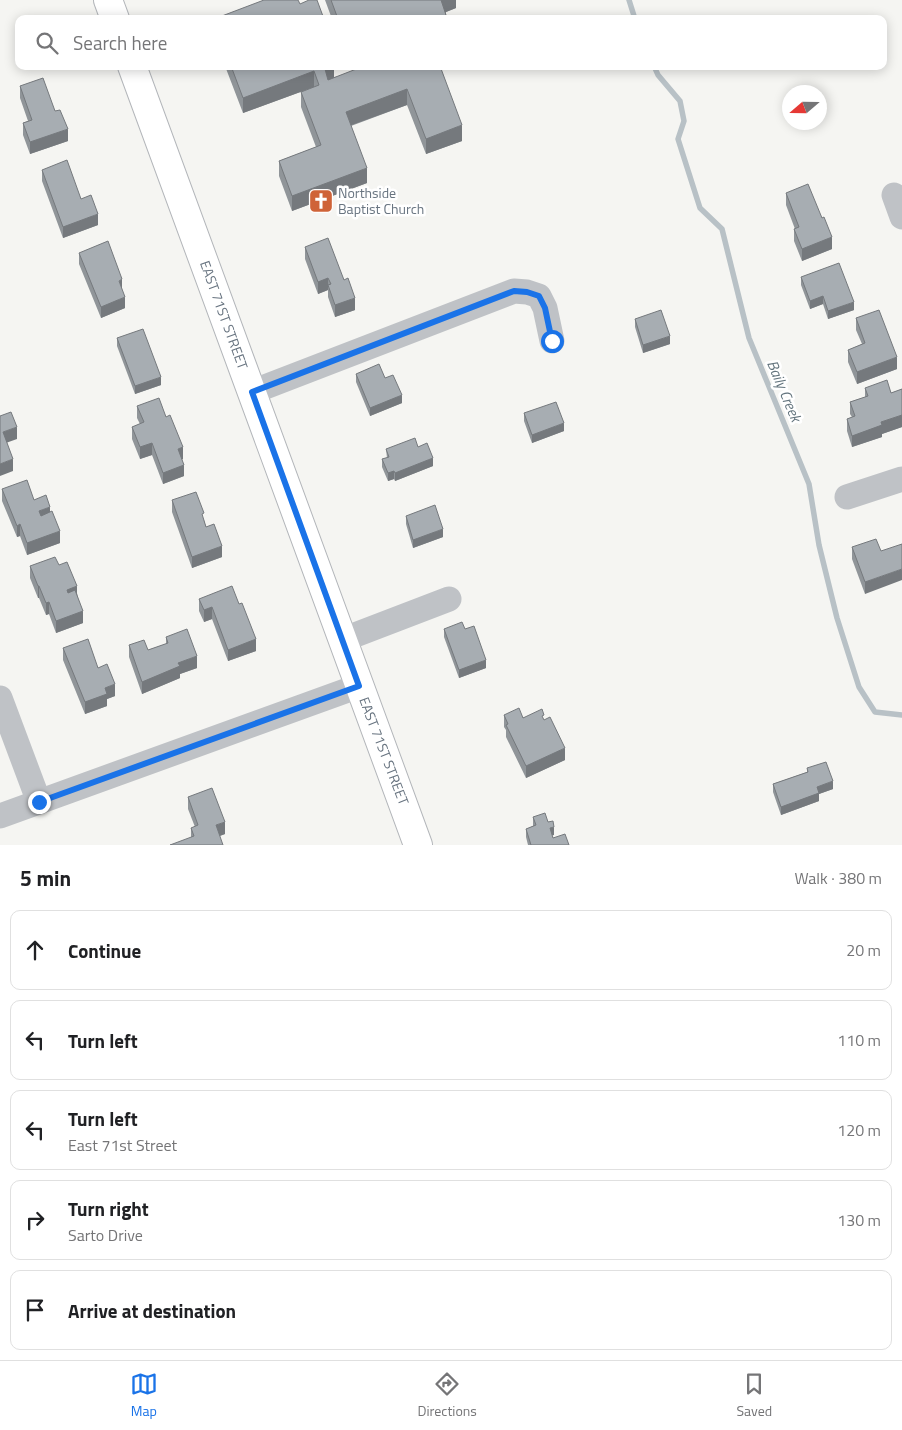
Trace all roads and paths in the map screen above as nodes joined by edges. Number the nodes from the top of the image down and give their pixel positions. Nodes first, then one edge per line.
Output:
1 (108, 0) edge
2 (114, 15) edge
3 (133, 70) edge
4 (552, 341) dead end
5 (252, 392) junction
6 (902, 479) edge
7 (847, 497) dead end
8 (449, 599) dead end
9 (342, 640) junction
10 (359, 686) junction
11 (0, 698) edge
12 (39, 802) junction
13 (0, 816) edge
14 (418, 845) edge

1 - 2 main road
3 - 5 main road, EAST 71ST STREET
4 - 5 street
5 - 9 main road, EAST 71ST STREET
6 - 7 street
8 - 9 street
9 - 10 main road, EAST 71ST STREET
10 - 12 street
10 - 14 main road, EAST 71ST STREET
11 - 12 street
12 - 13 street

